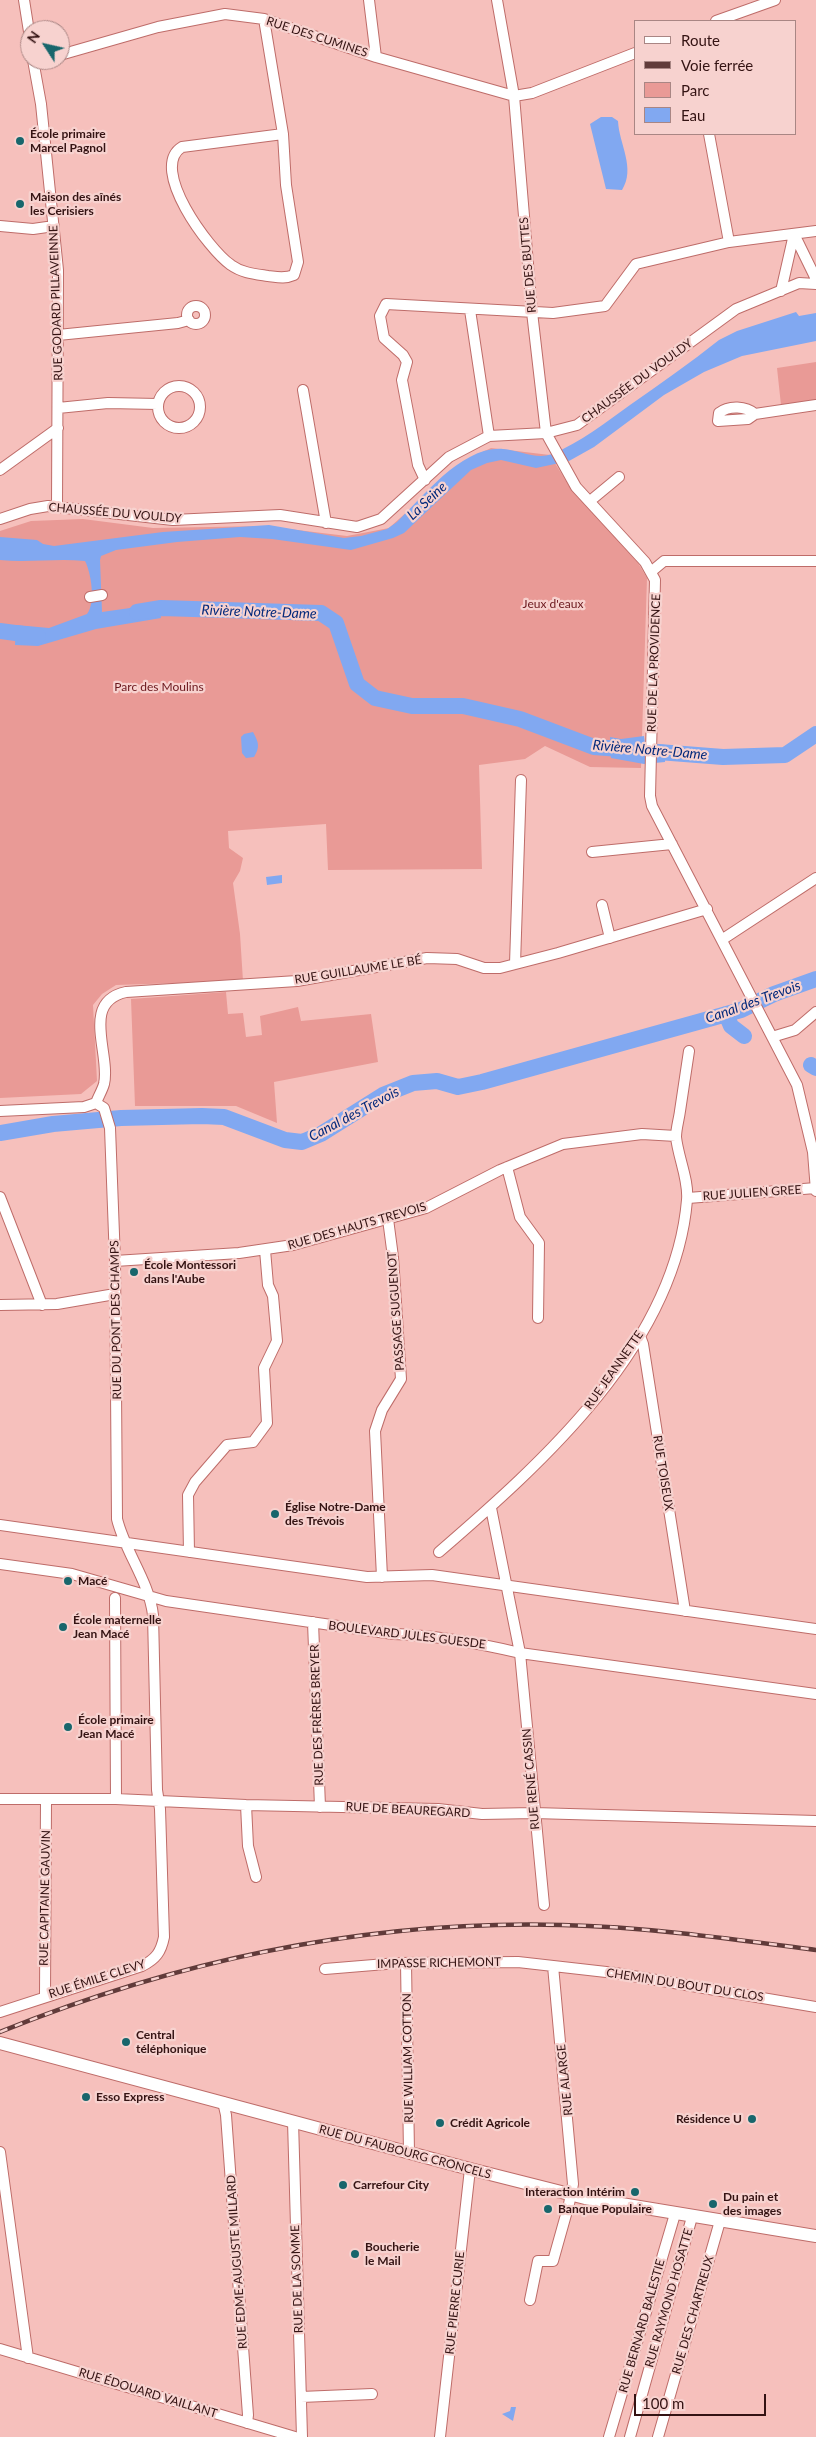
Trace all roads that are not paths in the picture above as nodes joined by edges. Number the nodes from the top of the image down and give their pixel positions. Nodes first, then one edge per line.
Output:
1 (24, 0) edge
2 (369, 0) edge
3 (497, 0) edge
4 (775, 0) edge
5 (264, 19) junction
6 (27, 20) edge
7 (719, 20) edge
8 (70, 52) edge
9 (634, 53) edge
10 (376, 57) junction
11 (37, 70) edge
12 (514, 96) junction
13 (283, 134) junction
14 (709, 135) edge
15 (0, 226) edge
16 (54, 226) junction
17 (816, 231) edge
18 (794, 234) junction
19 (729, 242) junction
20 (816, 279) edge
21 (816, 284) edge
22 (781, 291) junction
23 (470, 310) junction
24 (532, 312) junction
25 (189, 320) dead end
26 (58, 335) junction
27 (304, 390) dead end
28 (158, 404) junction
29 (816, 405) edge
30 (58, 408) junction
31 (755, 414) dead end
32 (58, 428) junction
33 (546, 433) junction
34 (489, 436) junction
35 (0, 470) edge
36 (619, 477) dead end
37 (425, 480) junction
38 (590, 501) junction
39 (57, 507) junction
40 (0, 519) edge
41 (326, 523) junction
42 (816, 561) edge
43 (652, 570) junction
44 (102, 595) dead end
45 (90, 597) dead end
46 (521, 780) dead end
47 (672, 844) junction
48 (592, 852) dead end
49 (816, 878) edge
50 (602, 905) dead end
51 (707, 909) junction
52 (610, 938) junction
53 (723, 939) junction
54 (515, 964) junction
55 (816, 1012) edge
56 (772, 1038) junction
57 (689, 1051) dead end
58 (100, 1105) junction
59 (0, 1111) edge
60 (676, 1136) junction
61 (507, 1167) junction
62 (816, 1189) edge
63 (0, 1197) edge
64 (688, 1198) junction
65 (388, 1219) junction
66 (265, 1250) junction
67 (115, 1261) junction
68 (115, 1294) junction
69 (0, 1305) edge
70 (42, 1305) junction
71 (538, 1318) dead end
72 (640, 1336) junction
73 (491, 1508) junction
74 (0, 1524) edge
75 (124, 1542) junction
76 (189, 1552) junction
77 (439, 1552) dead end
78 (0, 1564) edge
79 (382, 1577) junction
80 (506, 1585) junction
81 (115, 1598) dead end
82 (151, 1598) junction
83 (685, 1611) junction
84 (313, 1622) junction
85 (816, 1629) edge
86 (520, 1653) junction
87 (816, 1694) edge
88 (0, 1799) edge
89 (116, 1799) junction
90 (46, 1800) junction
91 (157, 1801) junction
92 (246, 1805) junction
93 (320, 1807) junction
94 (534, 1813) junction
95 (816, 1821) edge
96 (256, 1877) dead end
97 (544, 1905) dead end
98 (406, 1963) junction
99 (553, 1966) junction
100 (325, 1968) dead end
101 (45, 1996) junction
102 (816, 2006) edge
103 (0, 2012) edge
104 (0, 2043) edge
105 (223, 2102) junction
106 (293, 2122) junction
107 (0, 2152) edge
108 (409, 2153) junction
109 (470, 2169) junction
110 (572, 2195) junction
111 (675, 2214) junction
112 (692, 2217) junction
113 (720, 2221) junction
114 (816, 2236) edge
115 (530, 2300) dead end
116 (0, 2349) edge
117 (28, 2358) junction
118 (372, 2394) dead end
119 (301, 2397) junction
120 (247, 2423) junction
121 (295, 2437) edge
122 (302, 2437) edge
123 (440, 2437) edge
124 (609, 2437) edge
125 (630, 2437) edge
126 (658, 2437) edge

1 - 6 street
2 - 10 street
3 - 12 street, RUE DES BUTTES
4 - 7 street
5 - 8 street, RUE DES CUMINES
5 - 10 street, RUE DES CUMINES
5 - 13 street
9 - 12 street
10 - 12 street, RUE DES CUMINES
11 - 16 street, RUE GODARD PILLAVEINNE
12 - 24 street, RUE DES BUTTES
13 - 13 street
14 - 19 street
15 - 16 street
16 - 26 street, RUE GODARD PILLAVEINNE
17 - 18 street
18 - 19 street
18 - 20 street
18 - 22 street
19 - 24 street
21 - 22 street, CHAUSSÉE DU VOULDY
22 - 33 street, CHAUSSÉE DU VOULDY
23 - 24 street
23 - 34 street
23 - 37 street
24 - 33 street, RUE DES BUTTES
25 - 26 street
26 - 30 street, RUE GODARD PILLAVEINNE
27 - 41 street
28 - 28 street
28 - 30 street
29 - 31 street
30 - 32 street, RUE GODARD PILLAVEINNE
32 - 35 street
32 - 39 street, RUE GODARD PILLAVEINNE
33 - 34 street, CHAUSSÉE DU VOULDY
33 - 38 street
34 - 37 street, CHAUSSÉE DU VOULDY
36 - 38 street
37 - 41 street, CHAUSSÉE DU VOULDY
38 - 43 street
39 - 40 street, CHAUSSÉE DU VOULDY
39 - 41 street, CHAUSSÉE DU VOULDY
42 - 43 street
43 - 47 street, RUE DE LA PROVIDENCE
44 - 45 street
46 - 54 street
47 - 48 street
47 - 51 street, RUE DE LA PROVIDENCE
49 - 53 street
50 - 52 street
51 - 52 street, RUE GUILLAUME LE BÉ
51 - 53 street, RUE DE LA PROVIDENCE
52 - 54 street, RUE GUILLAUME LE BÉ
53 - 56 street, RUE DE LA PROVIDENCE
54 - 58 street, RUE GUILLAUME LE BÉ
55 - 56 street
56 - 62 street, RUE DE LA PROVIDENCE
57 - 60 street, RUE JEANNETTE
58 - 59 street
58 - 67 street, RUE DU PONT DES CHAMPS
60 - 61 street, RUE DES HAUTS TREVOIS
60 - 64 street, RUE JEANNETTE
61 - 65 street, RUE DES HAUTS TREVOIS
61 - 71 street
62 - 64 street, RUE JULIEN GREE
63 - 70 street
64 - 72 street, RUE JEANNETTE
65 - 66 street, RUE DES HAUTS TREVOIS
65 - 79 street, PASSAGE SUGUENOT
66 - 67 street, RUE DES HAUTS TREVOIS
66 - 76 street
67 - 68 street, RUE DU PONT DES CHAMPS
68 - 70 street
68 - 75 street, RUE DU PONT DES CHAMPS
69 - 70 street
72 - 73 street, RUE JEANNETTE
72 - 83 street, RUE TOISEUX
73 - 77 street, RUE JEANNETTE
73 - 80 street, RUE RENÉ CASSIN
74 - 75 street
75 - 76 street
75 - 82 street, RUE DU PONT DES CHAMPS
76 - 79 street
78 - 82 street, BOULEVARD JULES GUESDE
79 - 80 street
80 - 83 street
80 - 86 street, RUE RENÉ CASSIN
81 - 89 street
82 - 84 street, BOULEVARD JULES GUESDE
82 - 91 street, RUE ÉMILE CLEVY
83 - 85 street
84 - 86 street, BOULEVARD JULES GUESDE
84 - 93 street, RUE DES FRÈRES BREYER
86 - 87 street, BOULEVARD JULES GUESDE
86 - 94 street, RUE RENÉ CASSIN
88 - 90 street, RUE DE BEAUREGARD
89 - 90 street, RUE DE BEAUREGARD
89 - 91 street, RUE DE BEAUREGARD
90 - 101 street, RUE CAPITAINE GAUVIN
91 - 92 street, RUE DE BEAUREGARD
91 - 101 street, RUE ÉMILE CLEVY
92 - 93 street, RUE DE BEAUREGARD
92 - 96 street
93 - 94 street, RUE DE BEAUREGARD
94 - 95 street, RUE DE BEAUREGARD
94 - 97 street, RUE RENÉ CASSIN
98 - 99 street, IMPASSE RICHEMONT
98 - 100 street, IMPASSE RICHEMONT
98 - 108 street, RUE WILLIAM COTTON
99 - 102 street, CHEMIN DU BOUT DU CLOS
99 - 110 street, RUE ALARGE
101 - 103 street, RUE ÉMILE CLEVY
104 - 105 main road, RUE DU FAUBOURG CRONCELS
105 - 106 main road, RUE DU FAUBOURG CRONCELS
105 - 120 street, RUE EDME-AUGUSTE MILLARD
106 - 108 main road, RUE DU FAUBOURG CRONCELS
106 - 119 street, RUE DE LA SOMME
107 - 117 street
108 - 109 main road, RUE DU FAUBOURG CRONCELS
109 - 110 main road, RUE DU FAUBOURG CRONCELS
109 - 123 street, RUE PIERRE CURIE
110 - 111 main road, RUE DU FAUBOURG CRONCELS
110 - 115 street, RUE ALARGE
111 - 112 main road, RUE DU FAUBOURG CRONCELS
111 - 124 street, RUE BERNARD BALESTIE
112 - 113 main road, RUE DU FAUBOURG CRONCELS
112 - 125 street, RUE RAYMOND HOSATTE
113 - 114 main road, RUE DU FAUBOURG CRONCELS
113 - 126 street, RUE DES CHARTREUX
116 - 117 street, RUE ÉDOUARD VAILLANT
117 - 120 street, RUE ÉDOUARD VAILLANT
118 - 119 street
119 - 122 street, RUE DE LA SOMME
120 - 121 street, RUE ÉDOUARD VAILLANT

